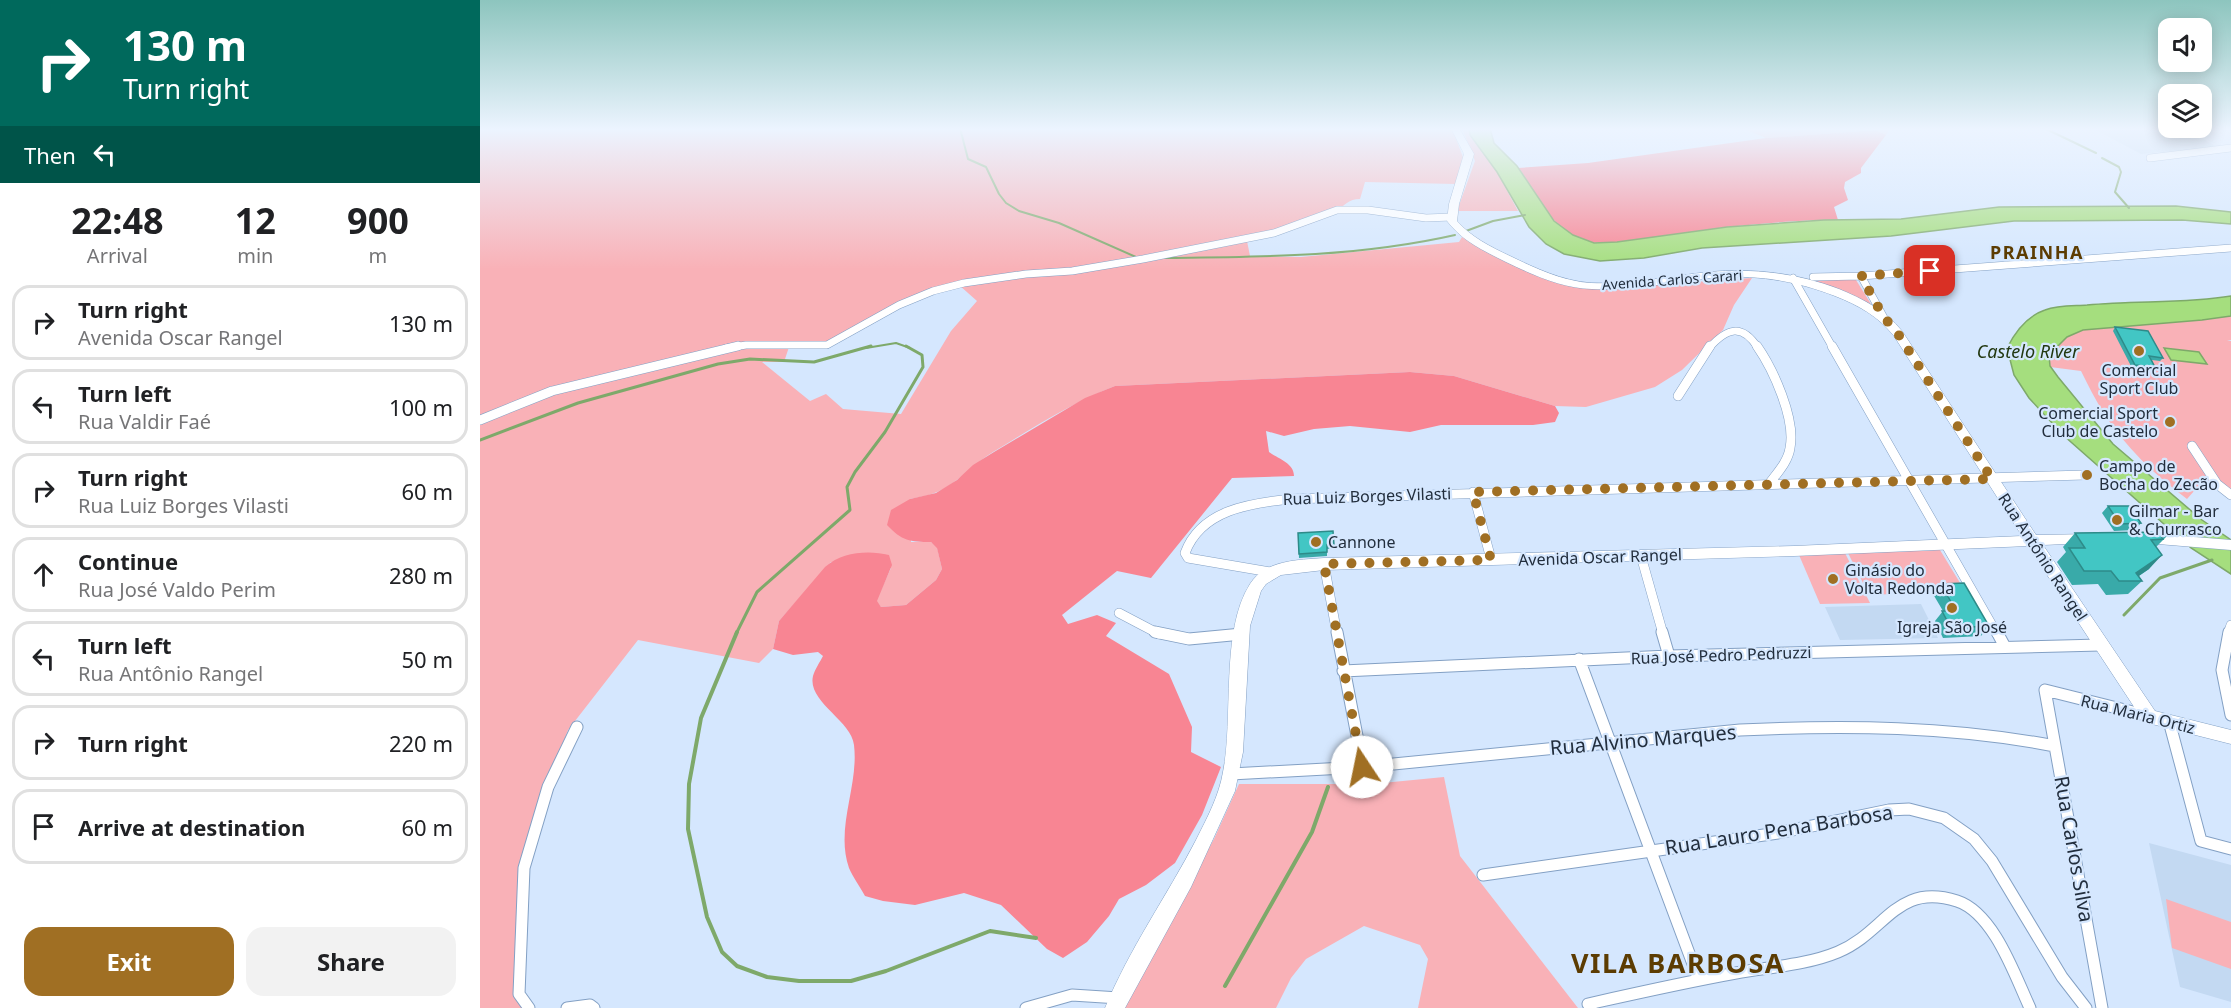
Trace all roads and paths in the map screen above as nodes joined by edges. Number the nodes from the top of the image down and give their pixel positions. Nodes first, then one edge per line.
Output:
1 (1463, 175) edge
2 (1451, 217) junction
3 (2231, 248) edge
4 (1861, 276) junction
5 (1793, 278) junction
6 (1813, 278) dead end
7 (1883, 316) junction
8 (1678, 396) dead end
9 (480, 420) edge
10 (2192, 446) dead end
11 (2084, 475) dead end
12 (1992, 479) junction
13 (1911, 481) junction
14 (1770, 484) junction
15 (1473, 492) junction
16 (2231, 495) edge
17 (2133, 537) edge
18 (2099, 538) edge
19 (2032, 540) junction
20 (1947, 543) junction
21 (2231, 545) edge
22 (1641, 556) junction
23 (1491, 560) junction
24 (1324, 564) junction
25 (1270, 572) junction
26 (1119, 613) dead end
27 (2231, 625) edge
28 (1242, 634) junction
29 (2100, 645) junction
30 (2005, 647) junction
31 (1669, 656) junction
32 (1579, 659) junction
33 (1343, 671) junction
34 (2045, 690) joint
35 (2231, 715) edge
36 (2150, 717) junction
37 (2169, 721) junction
38 (577, 727) dead end
39 (2231, 737) edge
40 (1609, 742) junction
41 (2055, 746) junction
42 (1362, 767) junction
43 (1232, 774) junction
44 (2231, 849) edge
45 (1649, 851) junction
46 (1483, 875) dead end
47 (1699, 980) junction
48 (1117, 1003) edge
49 (1589, 1006) edge
50 (530, 1008) edge
51 (567, 1008) edge
52 (594, 1008) edge
53 (1026, 1008) edge
54 (2030, 1008) edge
55 (2086, 1008) edge
56 (2102, 1008) edge

1 - 2 main road
2 - 5 main road, Avenida Carlos Carari
2 - 9 street
3 - 4 street
4 - 6 street
4 - 7 street, Rua Antônio Rangel
5 - 7 main road, Avenida Carlos Carari
5 - 13 street
7 - 12 main road, Rua Antônio Rangel
8 - 14 street
10 - 16 street
11 - 12 street, Rua Luiz Borges Vilasti
12 - 13 street, Rua Luiz Borges Vilasti
12 - 19 main road, Rua Antônio Rangel
13 - 14 street, Rua Luiz Borges Vilasti
13 - 20 street
14 - 15 street, Rua Luiz Borges Vilasti
15 - 23 street
15 - 25 street, Rua Luiz Borges Vilasti
17 - 21 main road
18 - 19 main road, Avenida Oscar Rangel
19 - 20 main road, Avenida Oscar Rangel
19 - 29 main road, Rua Antônio Rangel
20 - 22 main road, Avenida Oscar Rangel
20 - 30 street
22 - 23 main road, Avenida Oscar Rangel
22 - 31 street
23 - 24 main road, Avenida Oscar Rangel
24 - 25 main road, Avenida Oscar Rangel
24 - 33 street
25 - 28 main road
26 - 28 street
27 - 35 street
28 - 43 main road
29 - 30 street, Rua José Pedro Pedruzzi
29 - 36 main road, Rua Antônio Rangel
30 - 31 street, Rua José Pedro Pedruzzi
31 - 32 street, Rua José Pedro Pedruzzi
32 - 33 street, Rua José Pedro Pedruzzi
32 - 40 street
33 - 42 street
34 - 36 street, Rua Maria Ortiz
34 - 41 street, Rua Carlos Silva
36 - 37 main road, Rua Maria Ortiz
37 - 39 main road, Rua Maria Ortiz
37 - 44 street
38 - 50 street
40 - 41 street, Rua Alvino Marques
40 - 42 street, Rua Alvino Marques
40 - 45 street
41 - 56 street, Rua Carlos Silva
42 - 43 street, Rua Alvino Marques
43 - 48 main road
45 - 46 street, Rua Lauro Pena Barbosa
45 - 47 street
45 - 55 street, Rua Lauro Pena Barbosa
47 - 49 street
47 - 54 street
48 - 53 street
51 - 52 street

